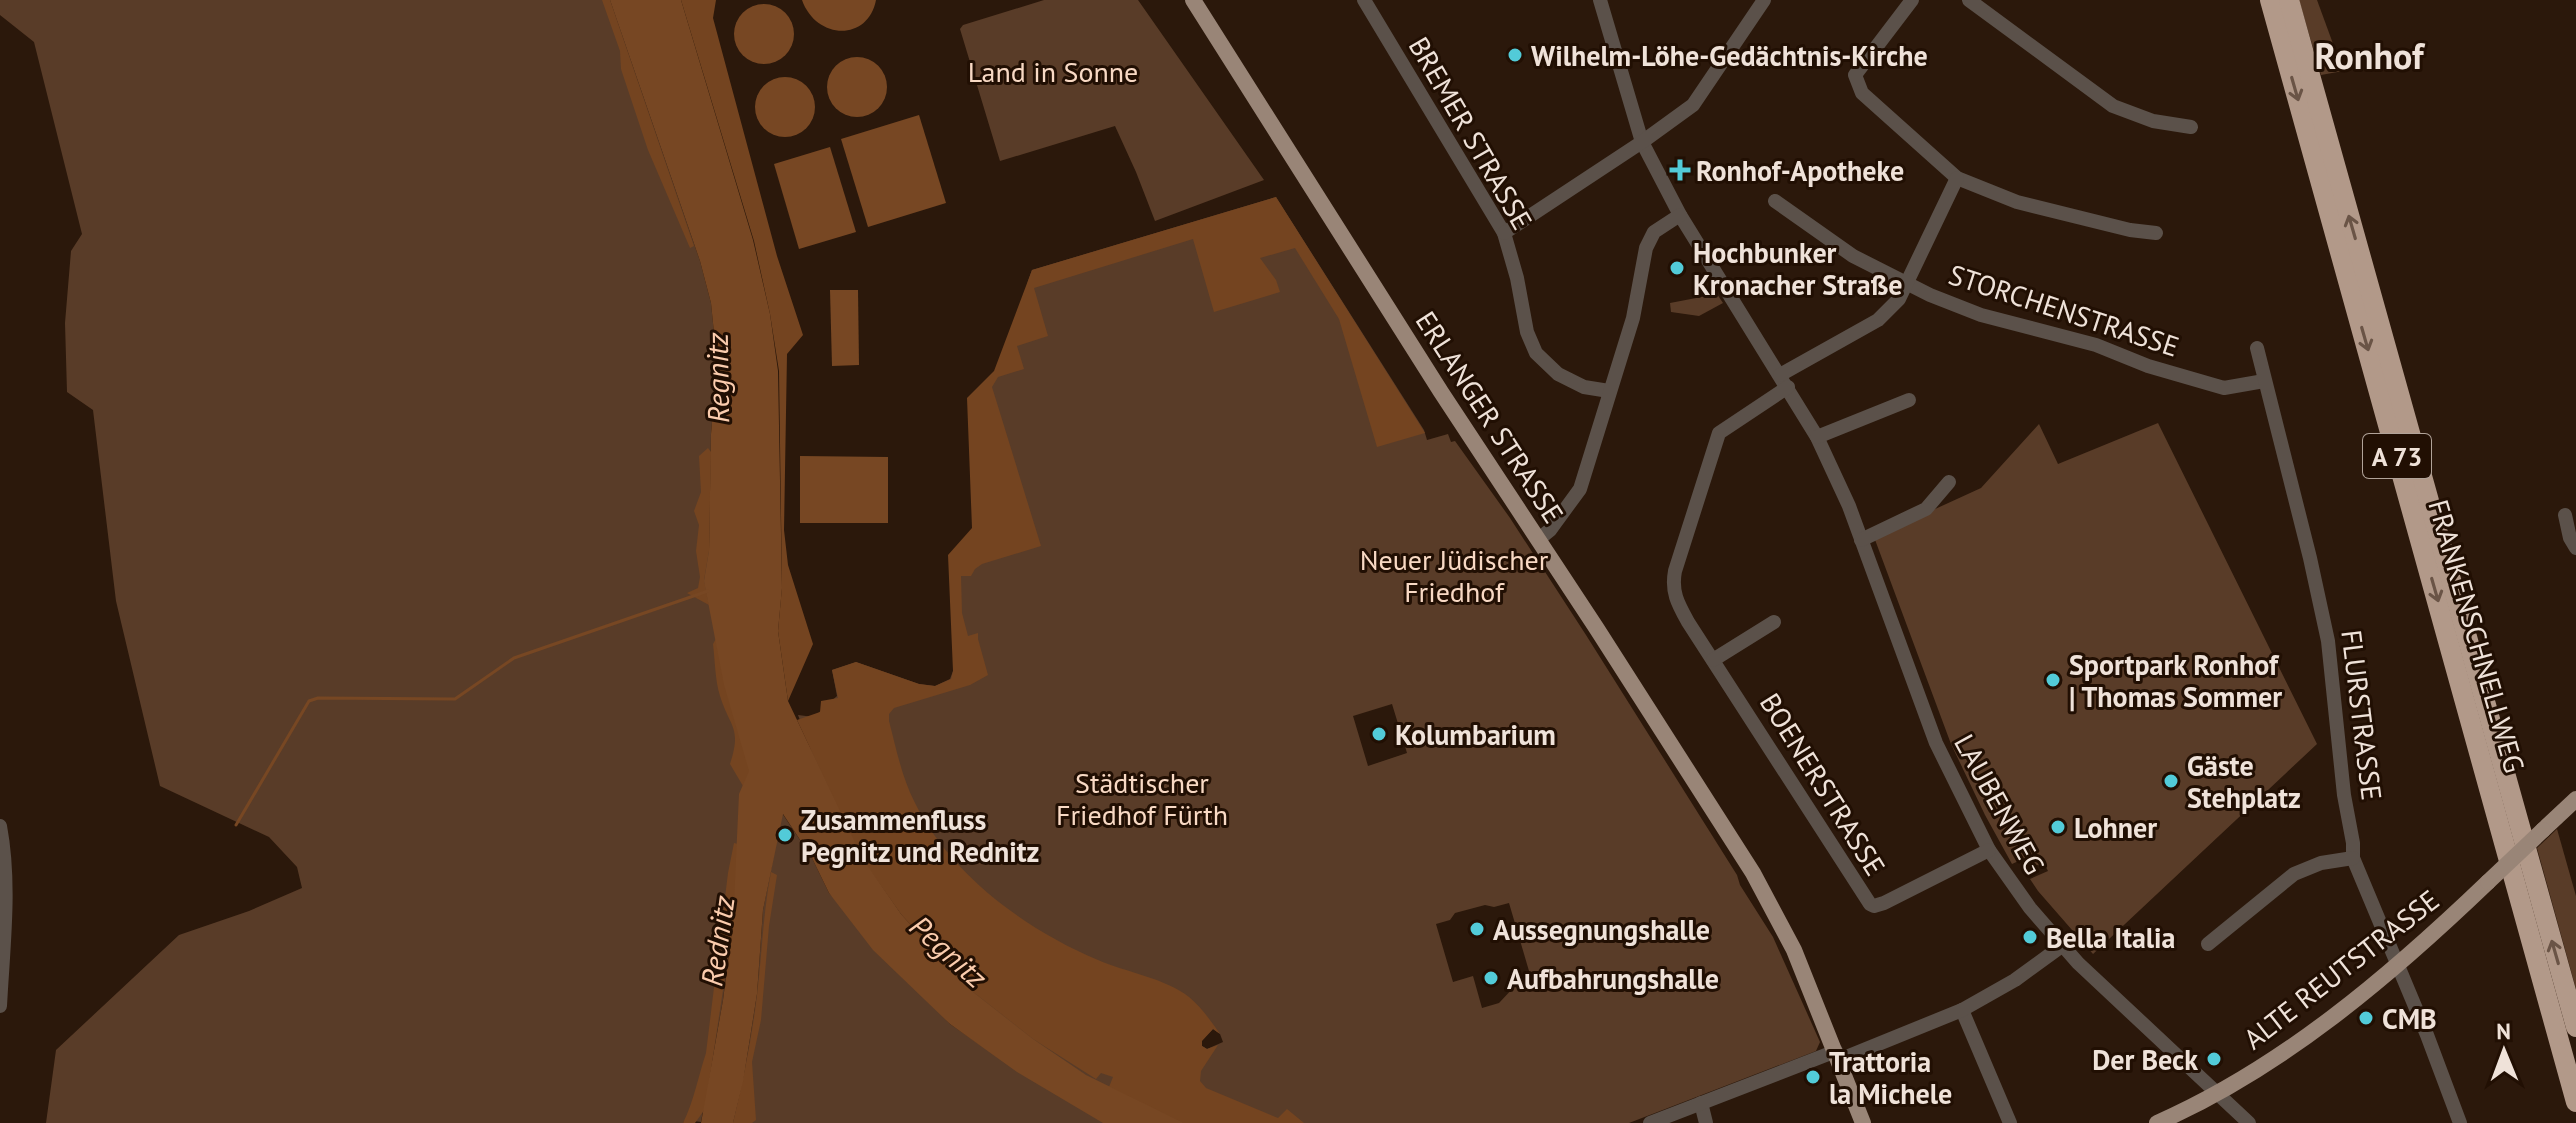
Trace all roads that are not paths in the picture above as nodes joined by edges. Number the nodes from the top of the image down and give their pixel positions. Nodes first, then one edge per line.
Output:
1 (1193, 0) edge
2 (1600, 0) edge
3 (1764, 0) edge
4 (1912, 0) edge
5 (1969, 0) edge
6 (1996, 0) edge
7 (2270, 0) edge
8 (2289, 0) edge
9 (1371, 2) edge
10 (1986, 12) junction
11 (2191, 127) dead end
12 (1642, 142) junction
13 (1957, 178) junction
14 (1775, 201) dead end
15 (1680, 215) junction
16 (1504, 233) junction
17 (2156, 233) dead end
18 (1907, 283) junction
19 (2257, 348) dead end
20 (1784, 381) junction
21 (2264, 381) junction
22 (1609, 391) junction
23 (1909, 400) dead end
24 (1817, 437) junction
25 (1949, 482) dead end
26 (2565, 515) dead end
27 (1539, 539) junction
28 (1861, 540) junction
29 (2576, 548) edge
30 (1774, 622) dead end
31 (1713, 660) junction
32 (2576, 799) edge
33 (0, 826) edge
34 (1989, 850) junction
35 (2353, 858) junction
36 (2208, 944) dead end
37 (2063, 945) junction
38 (1, 949) edge
39 (2396, 966) junction
40 (0, 1006) edge
41 (1962, 1010) junction
42 (2576, 1027) edge
43 (1838, 1055) junction
44 (2219, 1093) junction
45 (2576, 1102) edge
46 (1701, 1103) junction
47 (1650, 1123) edge
48 (1706, 1123) edge
49 (1863, 1123) edge
50 (2010, 1123) edge
51 (2157, 1123) edge
52 (2249, 1123) edge
53 (2460, 1123) edge

1 - 27 main road, ERLANGER STRASSE
2 - 12 street, LAUBENWEG
3 - 12 street
4 - 13 street
5 - 10 street
6 - 10 street
7 -> 45 highway, FRANKENSCHNELLWEG / A 73
42 -> 8 highway, FRANKENSCHNELLWEG / A 73
9 - 16 street, BREMER STRASSE
10 - 11 street
12 - 15 street, LAUBENWEG
12 - 16 street
13 - 17 street
13 - 18 street, BOENERSTRASSE
14 - 18 street, STORCHENSTRASSE
15 - 20 street, LAUBENWEG
15 - 22 street
16 - 22 street, BREMER STRASSE
18 - 20 street, BOENERSTRASSE
18 - 21 street, STORCHENSTRASSE
19 - 21 street, FLURSTRASSE
20 - 24 street, LAUBENWEG
20 - 31 street, BOENERSTRASSE
21 - 35 street, FLURSTRASSE
22 - 27 street
23 - 24 street
24 - 28 street, LAUBENWEG
25 - 28 street
26 - 29 street
27 - 43 main road, ERLANGER STRASSE
28 - 34 street, LAUBENWEG
30 - 31 street
31 - 34 street, BOENERSTRASSE
32 - 39 main road, ALTE REUTSTRASSE, bridge
33 - 38 street
34 - 37 street, LAUBENWEG
35 - 36 street
35 - 39 street, FLURSTRASSE
37 - 41 street
37 - 44 street, LAUBENWEG
38 - 40 street
39 - 44 main road, ALTE REUTSTRASSE
39 - 53 street, FLURSTRASSE
41 - 43 street
41 - 50 street
43 - 46 street
43 - 49 main road, ERLANGER STRASSE
44 - 51 main road, ALTE REUTSTRASSE
44 - 52 street, LAUBENWEG
46 - 47 street
46 - 48 street

